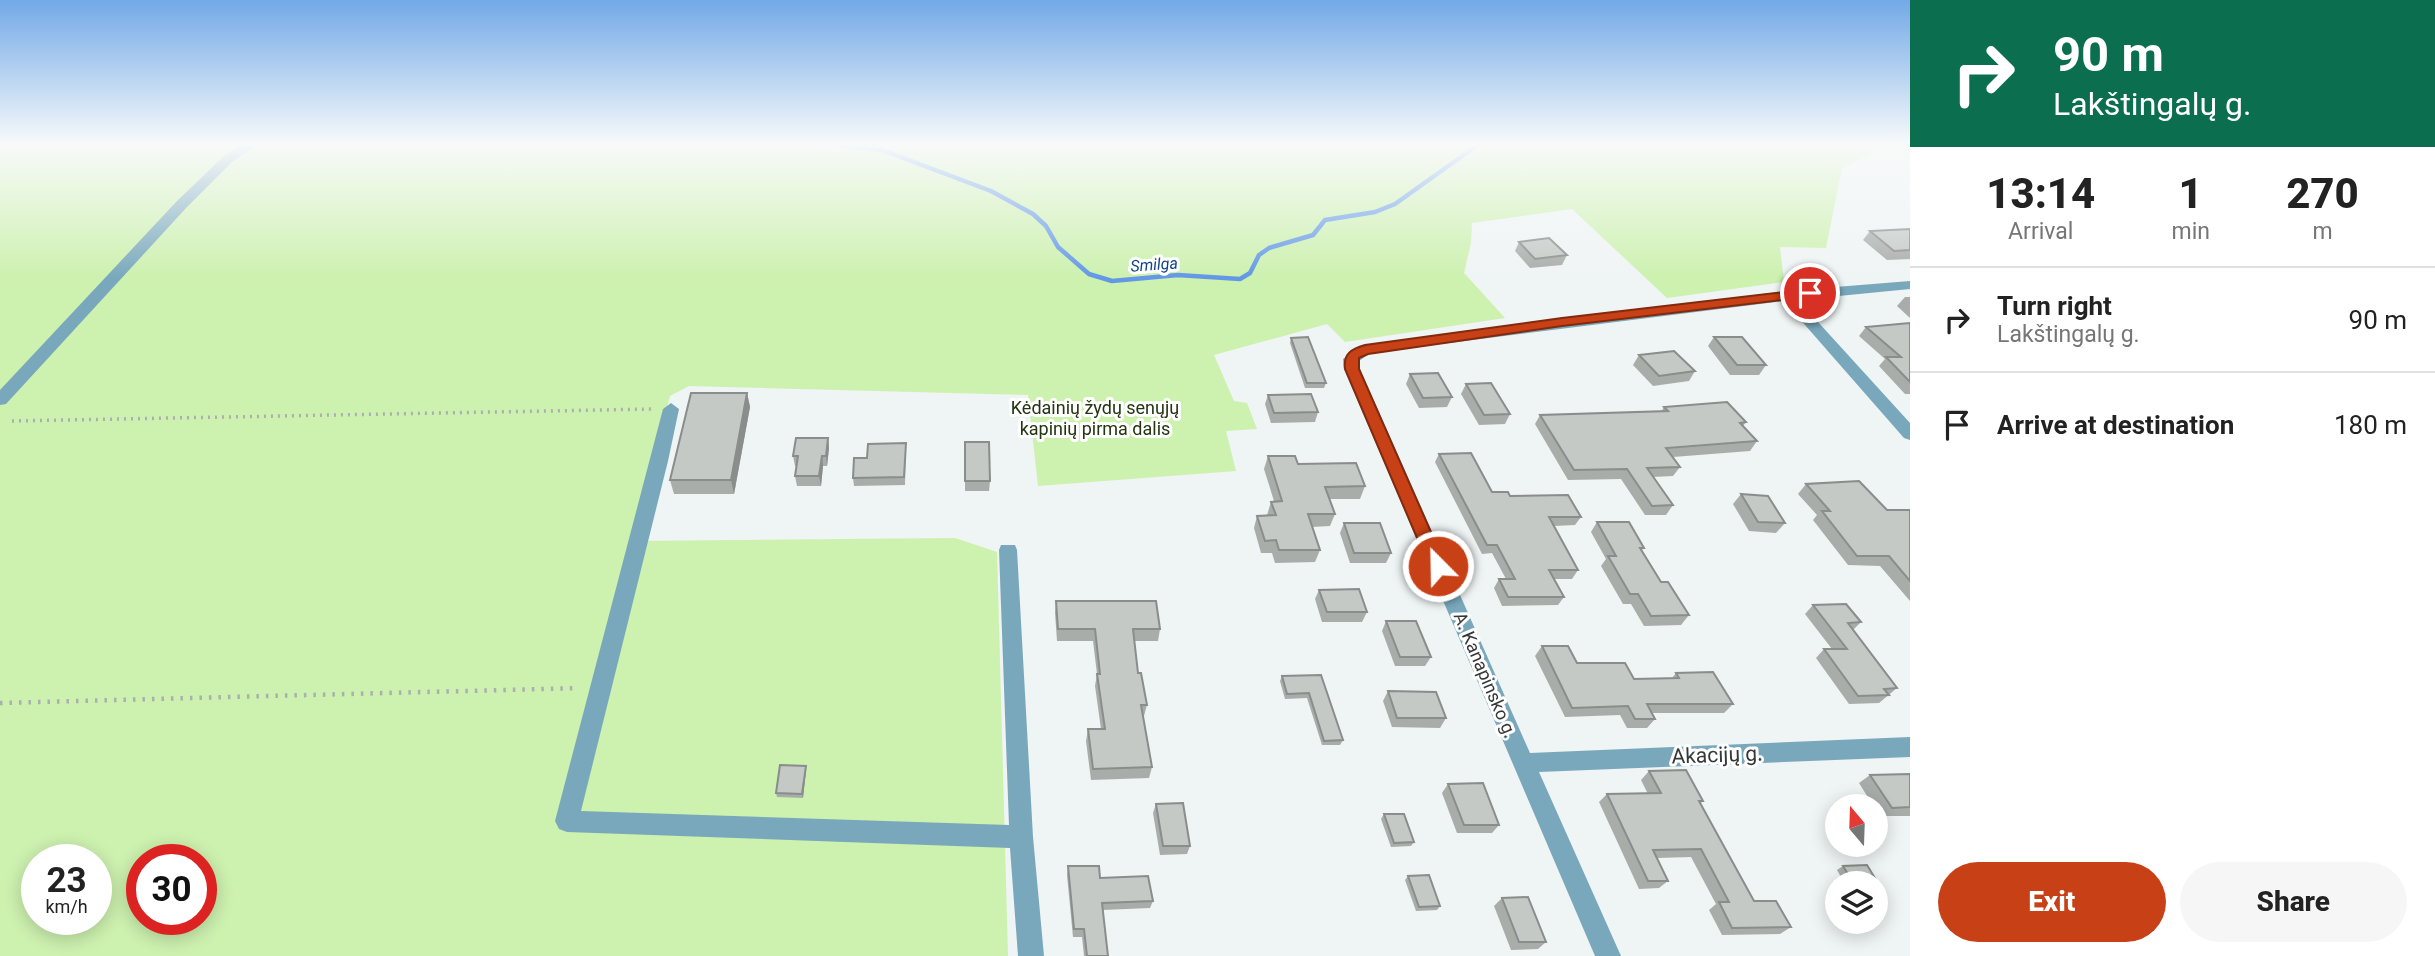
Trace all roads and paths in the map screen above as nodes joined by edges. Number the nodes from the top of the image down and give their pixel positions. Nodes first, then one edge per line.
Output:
1 (198, 189) edge
2 (1910, 285) edge
3 (1786, 295) junction
4 (0, 400) edge
5 (671, 409) joint
6 (12, 421) dead end
7 (1910, 434) edge
8 (1008, 550) dead end
9 (601, 687) junction
10 (0, 703) edge
11 (1910, 747) edge
12 (1523, 763) junction
13 (1021, 837) junction
14 (1031, 956) edge
15 (1608, 956) edge

1 - 4 street
2 - 3 street
3 - 7 street
3 - 12 street, A. Kanapinsko g.
5 - 6 path
5 - 9 street
8 - 13 street
9 - 10 path
9 - 13 street
11 - 12 street, Akacijų g.
12 - 15 street, A. Kanapinsko g.
13 - 14 street

